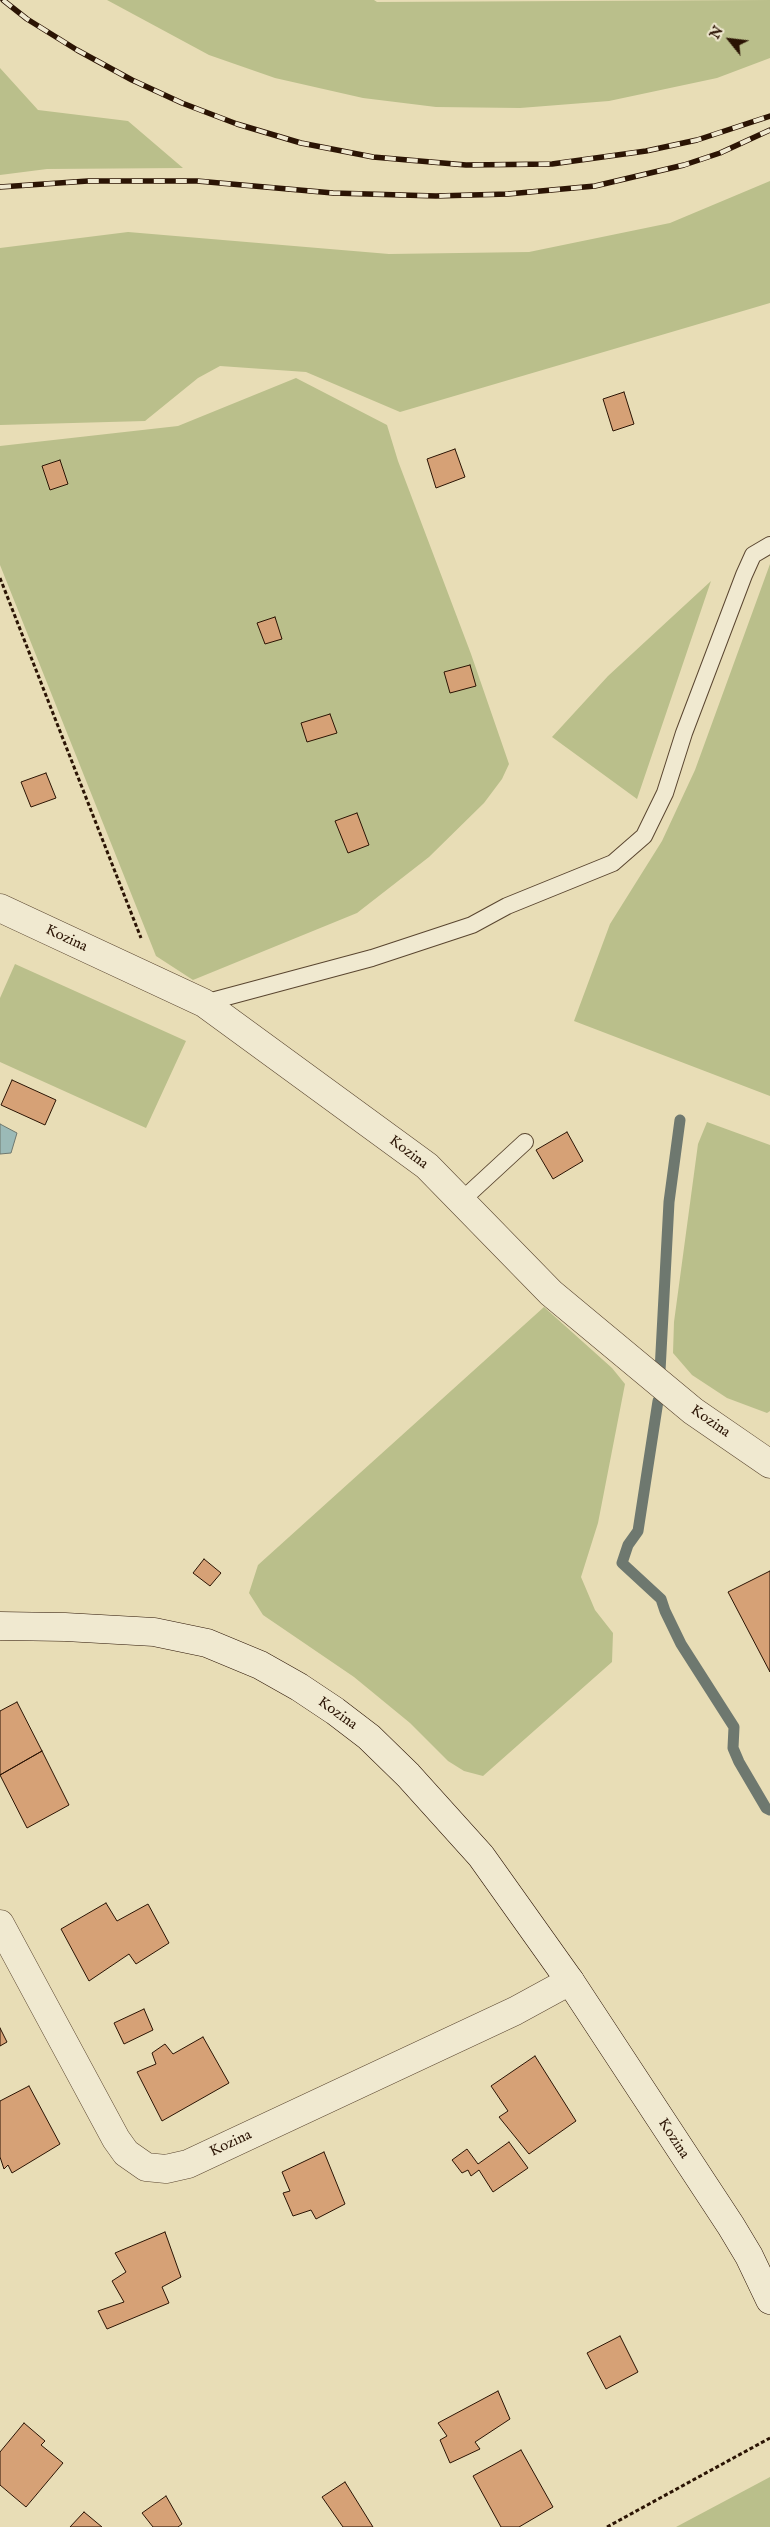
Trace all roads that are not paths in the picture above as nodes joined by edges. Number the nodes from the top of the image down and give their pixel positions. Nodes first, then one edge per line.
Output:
1 (770, 545) edge
2 (0, 908) edge
3 (204, 1003) junction
4 (524, 1142) dead end
5 (461, 1201) junction
6 (770, 1464) edge
7 (0, 1626) edge
8 (0, 1924) edge
9 (570, 1981) junction
10 (770, 2300) edge

1 - 3 lane
2 - 3 street, Kozina
3 - 5 street, Kozina
4 - 5 lane
5 - 6 street, Kozina
7 - 9 street, Kozina
8 - 9 street, Kozina
9 - 10 street, Kozina

